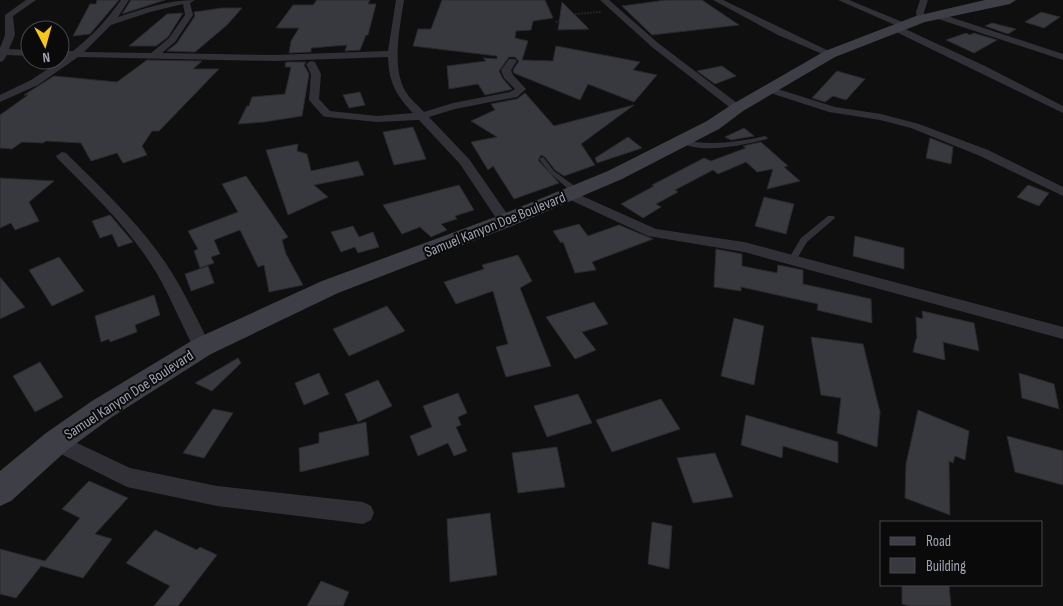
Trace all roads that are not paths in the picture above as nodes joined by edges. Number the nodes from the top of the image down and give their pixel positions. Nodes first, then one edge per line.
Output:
1 (32, 0) edge
2 (125, 0) edge
3 (400, 0) edge
4 (604, 0) edge
5 (717, 0) edge
6 (842, 0) edge
7 (1010, 0) edge
8 (189, 1) edge
9 (4, 13) edge
10 (915, 17) edge
11 (109, 23) junction
12 (20, 54) edge
13 (70, 54) edge
14 (74, 54) junction
15 (392, 54) junction
16 (830, 54) junction
17 (2, 55) edge
18 (153, 56) junction
19 (1063, 57) edge
20 (512, 61) dead end
21 (312, 64) dead end
22 (768, 88) junction
23 (0, 99) edge
24 (737, 108) junction
25 (1063, 110) edge
26 (422, 116) junction
27 (764, 138) dead end
28 (683, 142) junction
29 (62, 156) dead end
30 (542, 159) dead end
31 (1063, 192) edge
32 (574, 193) junction
33 (831, 218) dead end
34 (505, 221) junction
35 (792, 260) junction
36 (1063, 333) edge
37 (202, 347) junction
38 (56, 442) junction
39 (0, 491) edge
40 (363, 513) dead end

1 - 9 street
2 - 11 street
3 - 15 street
4 - 24 street
5 - 16 street
6 - 10 street
7 - 10 street, Samuel Kanyon Doe Boulevard
8 - 11 street
8 - 18 street
9 - 17 street
10 - 16 street, Samuel Kanyon Doe Boulevard
10 - 19 street
10 - 25 street
11 - 14 street
12 - 17 street
13 - 14 street
14 - 18 street
14 - 23 street
15 - 18 street
15 - 26 street
16 - 22 street, Samuel Kanyon Doe Boulevard
20 - 26 street
21 - 26 street
22 - 24 street, Samuel Kanyon Doe Boulevard
22 - 31 street
24 - 28 street, Samuel Kanyon Doe Boulevard
26 - 34 street
27 - 28 lane
28 - 32 street, Samuel Kanyon Doe Boulevard
29 - 37 street
30 - 32 lane
32 - 34 street, Samuel Kanyon Doe Boulevard
32 - 35 street
33 - 35 lane
34 - 37 street, Samuel Kanyon Doe Boulevard
35 - 36 street
37 - 38 street, Samuel Kanyon Doe Boulevard
38 - 39 street, Samuel Kanyon Doe Boulevard
38 - 40 street

